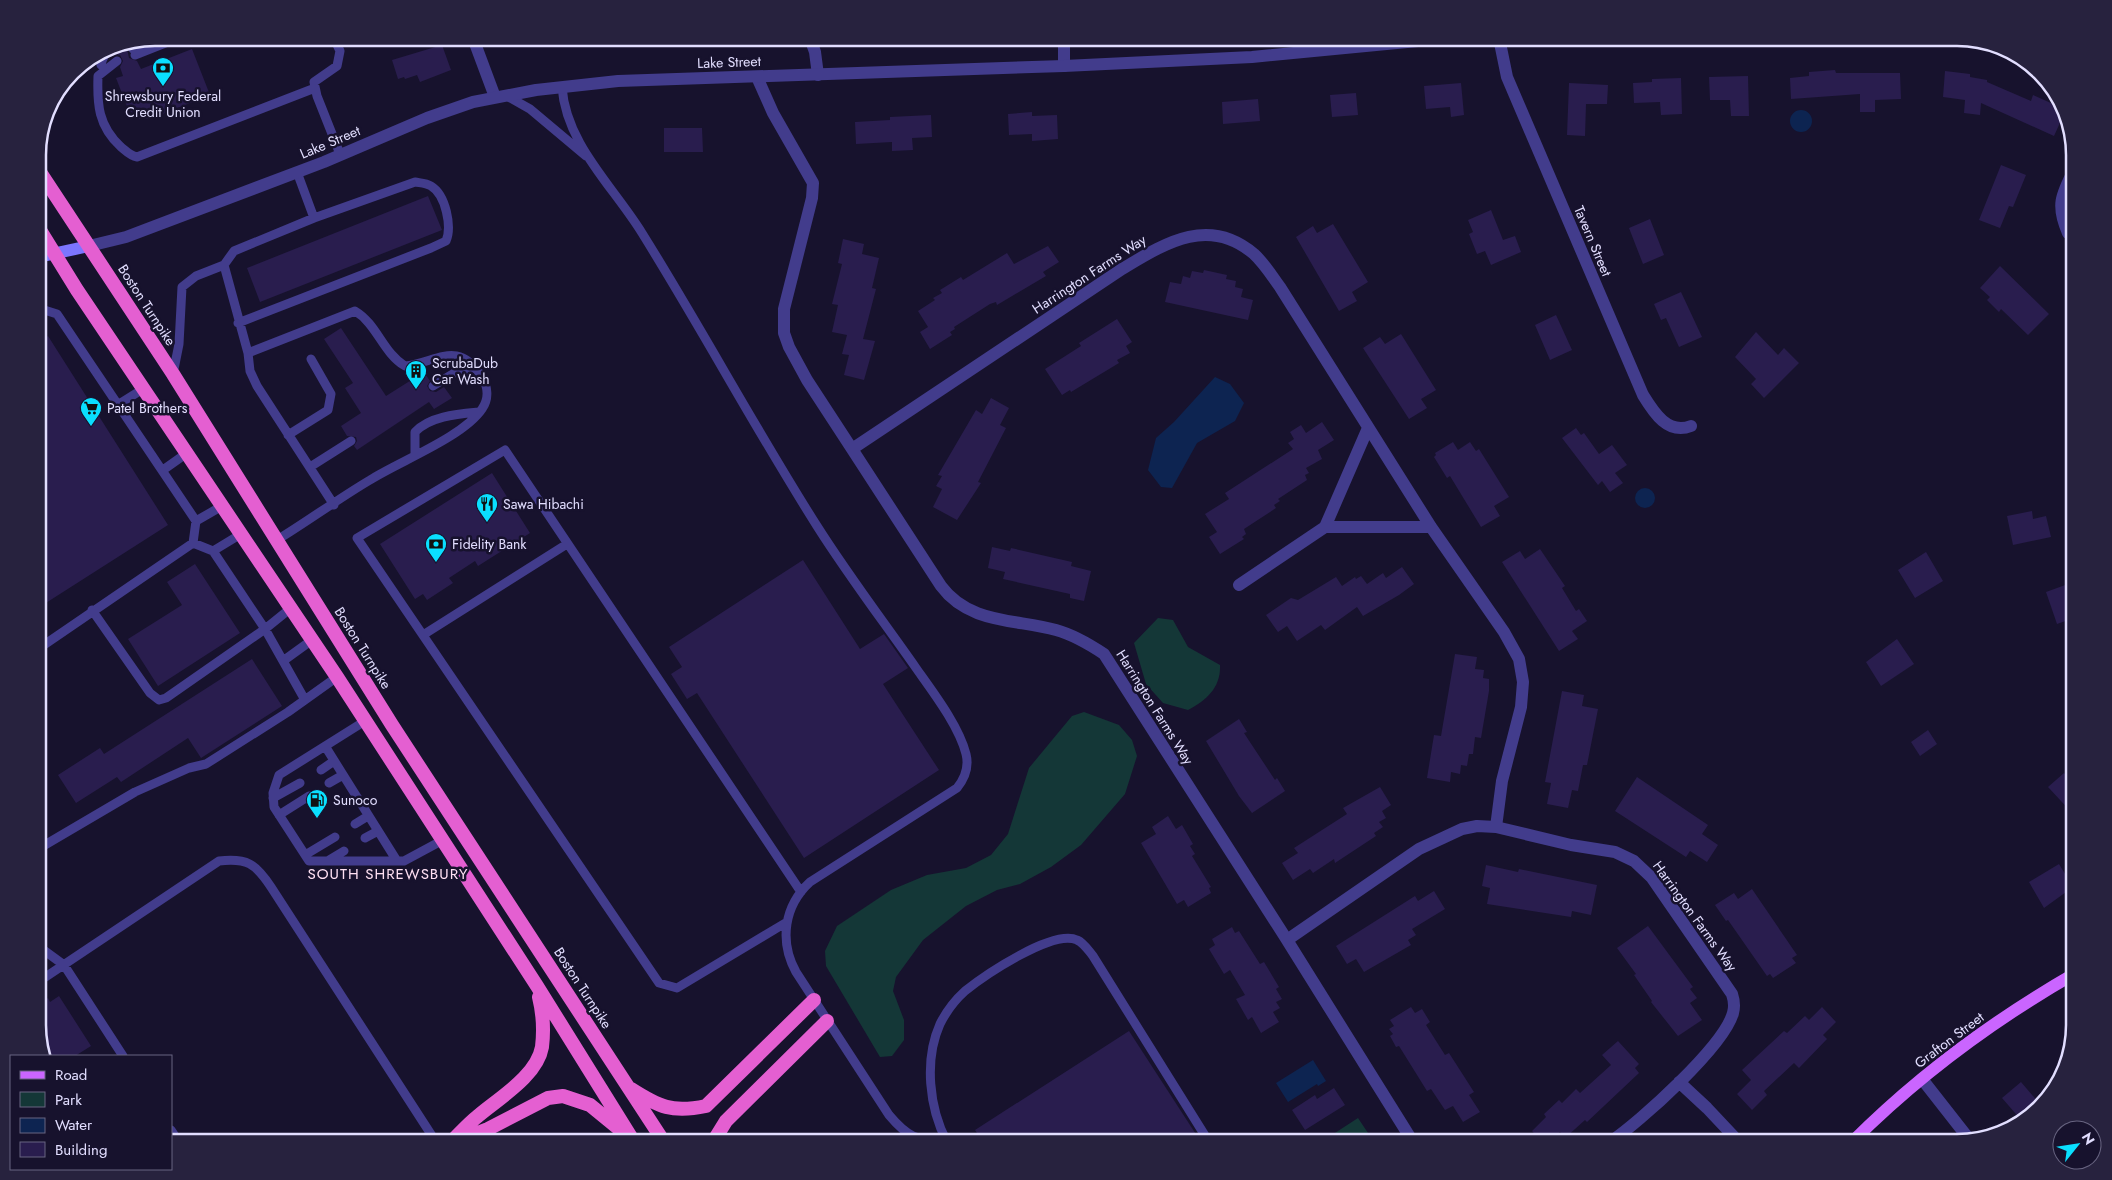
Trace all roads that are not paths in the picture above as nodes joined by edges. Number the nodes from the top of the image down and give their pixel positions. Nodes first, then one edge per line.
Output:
1 (338, 46) edge
2 (477, 46) edge
3 (813, 46) edge
4 (1064, 46) edge
5 (1366, 46) edge
6 (1500, 46) edge
7 (102, 60) edge
8 (101, 65) junction
9 (1064, 66) junction
10 (818, 75) junction
11 (98, 76) junction
12 (757, 77) junction
13 (562, 87) junction
14 (315, 88) junction
15 (500, 96) junction
16 (340, 154) junction
17 (588, 158) junction
18 (297, 172) junction
19 (46, 181) edge
20 (2066, 186) edge
21 (314, 218) junction
22 (2066, 228) edge
23 (46, 240) edge
24 (89, 246) junction
25 (53, 252) junction
26 (46, 254) edge
27 (224, 265) junction
28 (46, 311) edge
29 (238, 323) junction
30 (248, 353) junction
31 (311, 359) dead end
32 (476, 368) junction
33 (173, 374) junction
34 (433, 386) dead end
35 (143, 389) junction
36 (119, 404) junction
37 (479, 412) junction
38 (1691, 426) dead end
39 (1368, 428) junction
40 (288, 435) junction
41 (351, 441) dead end
42 (852, 448) junction
43 (187, 453) junction
44 (415, 454) junction
45 (310, 468) junction
46 (163, 470) junction
47 (334, 504) junction
48 (222, 506) junction
49 (196, 521) junction
50 (1325, 527) junction
51 (1431, 527) junction
52 (240, 534) junction
53 (277, 540) junction
54 (193, 543) junction
55 (567, 544) junction
56 (213, 551) junction
57 (1239, 585) dead end
58 (291, 608) junction
59 (92, 610) junction
60 (265, 628) junction
61 (423, 636) junction
62 (312, 640) junction
63 (46, 643) edge
64 (283, 661) junction
65 (337, 677) junction
66 (305, 700) junction
67 (365, 721) junction
68 (325, 746) junction
69 (334, 761) junction
70 (321, 770) dead end
71 (343, 775) junction
72 (300, 783) dead end
73 (329, 784) dead end
74 (310, 796) dead end
75 (273, 798) junction
76 (279, 815) junction
77 (368, 816) junction
78 (355, 824) dead end
79 (1496, 826) junction
80 (378, 831) junction
81 (335, 837) dead end
82 (365, 838) dead end
83 (443, 840) junction
84 (46, 844) edge
85 (344, 851) dead end
86 (305, 855) junction
87 (328, 861) junction
88 (397, 861) junction
89 (800, 892) junction
90 (787, 922) junction
91 (1287, 940) junction
92 (46, 952) edge
93 (64, 965) junction
94 (46, 977) edge
95 (2066, 979) edge
96 (537, 986) junction
97 (814, 1000) junction
98 (827, 1021) junction
99 (122, 1055) edge
100 (1922, 1079) junction
101 (1678, 1082) junction
102 (627, 1086) junction
103 (1965, 1133) edge
104 (431, 1134) edge
105 (458, 1134) edge
106 (475, 1134) edge
107 (625, 1134) edge
108 (629, 1134) edge
109 (659, 1134) edge
110 (718, 1134) edge
111 (906, 1134) edge
112 (943, 1134) edge
113 (1204, 1134) edge
114 (1408, 1134) edge
115 (1619, 1134) edge
116 (1731, 1134) edge
117 (1861, 1134) edge

1 - 14 lane
2 - 15 street
3 - 10 street
4 - 9 street
5 - 9 street, Lake Street
6 - 38 street, Tavern Street
7 - 8 lane
8 - 11 lane
8 - 11 lane
9 - 10 street, Lake Street
10 - 12 street, Lake Street
11 - 14 lane
12 - 13 street, Lake Street
12 - 42 street, Harrington Farms Way
13 - 15 street, Lake Street
13 - 17 lane
14 - 16 lane
15 - 16 street, Lake Street
15 - 17 lane
16 - 18 street, Lake Street
17 - 89 lane
18 - 21 lane
18 - 24 street, Lake Street
19 - 24 highway, Boston Turnpike
20 - 22 street
21 - 27 lane
21 - 29 lane
23 - 25 highway
24 - 25 main road, Lake Street
24 - 33 highway, Boston Turnpike
25 - 26 main road, Lake Street
25 - 35 highway
27 - 29 lane
27 - 33 lane
28 - 36 lane
29 - 30 lane
30 - 32 lane
30 - 40 lane
31 - 40 lane
32 - 34 lane
32 - 37 lane
33 - 53 highway, Boston Turnpike
35 - 36 lane
35 - 43 highway
36 - 46 lane
37 - 44 lane
37 - 44 lane
39 - 42 street, Harrington Farms Way
39 - 50 street
39 - 51 street, Harrington Farms Way
40 - 45 lane
41 - 45 lane
42 - 91 street, Harrington Farms Way
43 - 46 lane
43 - 48 highway
44 - 47 lane
45 - 47 lane
46 - 49 lane
47 - 53 lane
48 - 49 lane
48 - 52 highway
49 - 54 lane
50 - 51 street
50 - 57 street
51 - 79 street, Harrington Farms Way
52 - 56 lane
52 - 58 highway
53 - 102 highway, Boston Turnpike
54 - 56 lane
54 - 59 lane
55 - 61 lane
55 - 61 lane
55 - 89 lane
56 - 60 lane
58 - 60 lane
58 - 62 highway
59 - 60 lane
59 - 63 lane
60 - 64 lane
61 - 90 lane
62 - 64 lane
62 - 65 highway
64 - 66 lane
65 - 66 lane
65 - 67 highway
66 - 84 lane
67 - 68 lane
67 - 83 highway
68 - 69 lane
68 - 75 lane
69 - 70 lane
69 - 71 lane
71 - 73 lane
71 - 77 lane
72 - 75 lane
74 - 76 lane
75 - 76 lane
76 - 86 lane
77 - 78 lane
77 - 80 lane
79 - 91 street, Harrington Farms Way
79 - 101 street, Harrington Farms Way
80 - 82 lane
80 - 88 lane
81 - 86 lane
83 - 88 lane
83 - 96 highway
85 - 87 lane
86 - 87 lane
87 - 88 lane
89 - 90 lane
90 - 97 lane
91 - 114 street, Harrington Farms Way
92 - 93 lane
93 - 94 lane
93 - 99 lane
93 - 104 lane
95 - 100 main road, Grafton Street
96 - 105 highway
96 - 108 highway
97 - 98 lane
97 - 102 highway
98 - 110 highway
98 - 111 lane
100 - 103 street
100 - 117 main road, Grafton Street
101 - 115 street, Harrington Farms Way
101 - 116 street
102 - 109 highway, Boston Turnpike
106 - 107 highway
112 - 113 lane

